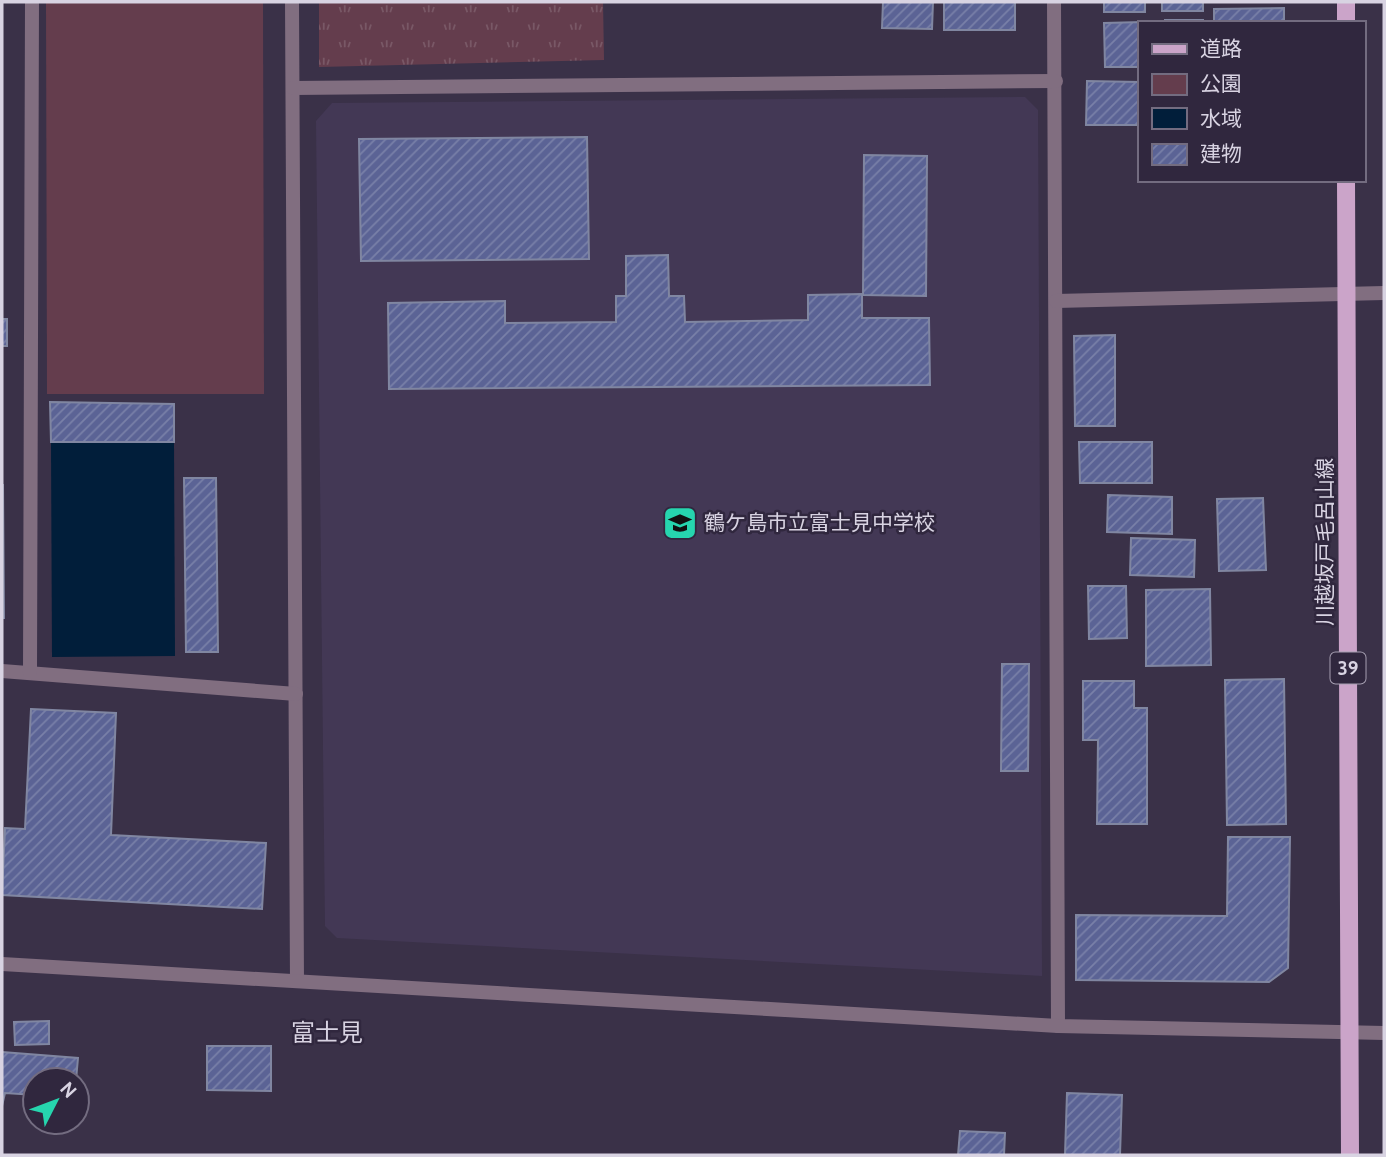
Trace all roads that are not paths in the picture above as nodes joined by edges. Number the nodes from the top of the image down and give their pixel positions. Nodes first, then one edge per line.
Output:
1 (32, 2) edge
2 (292, 2) edge
3 (1054, 2) edge
4 (1346, 2) edge
5 (1346, 21) edge
6 (1056, 81) junction
7 (293, 88) junction
8 (1346, 182) edge
9 (1346, 292) junction
10 (1384, 293) edge
11 (1056, 301) junction
12 (2, 671) edge
13 (30, 673) junction
14 (296, 694) junction
15 (2, 964) edge
16 (297, 981) junction
17 (1058, 1026) junction
18 (1350, 1033) junction
19 (1384, 1033) edge
20 (1350, 1155) edge

1 - 13 street
2 - 7 street
3 - 6 street
4 - 5 main road
6 - 7 street
6 - 11 street
7 - 14 street
8 - 9 main road, 川越坂戸毛呂山線 / 39
9 - 10 street
9 - 11 street
9 - 18 main road, 川越坂戸毛呂山線 / 39
11 - 17 street
12 - 13 street
13 - 14 street
14 - 16 street
15 - 16 street
16 - 17 street
17 - 18 street
18 - 19 street
18 - 20 main road, 川越坂戸毛呂山線 / 39

